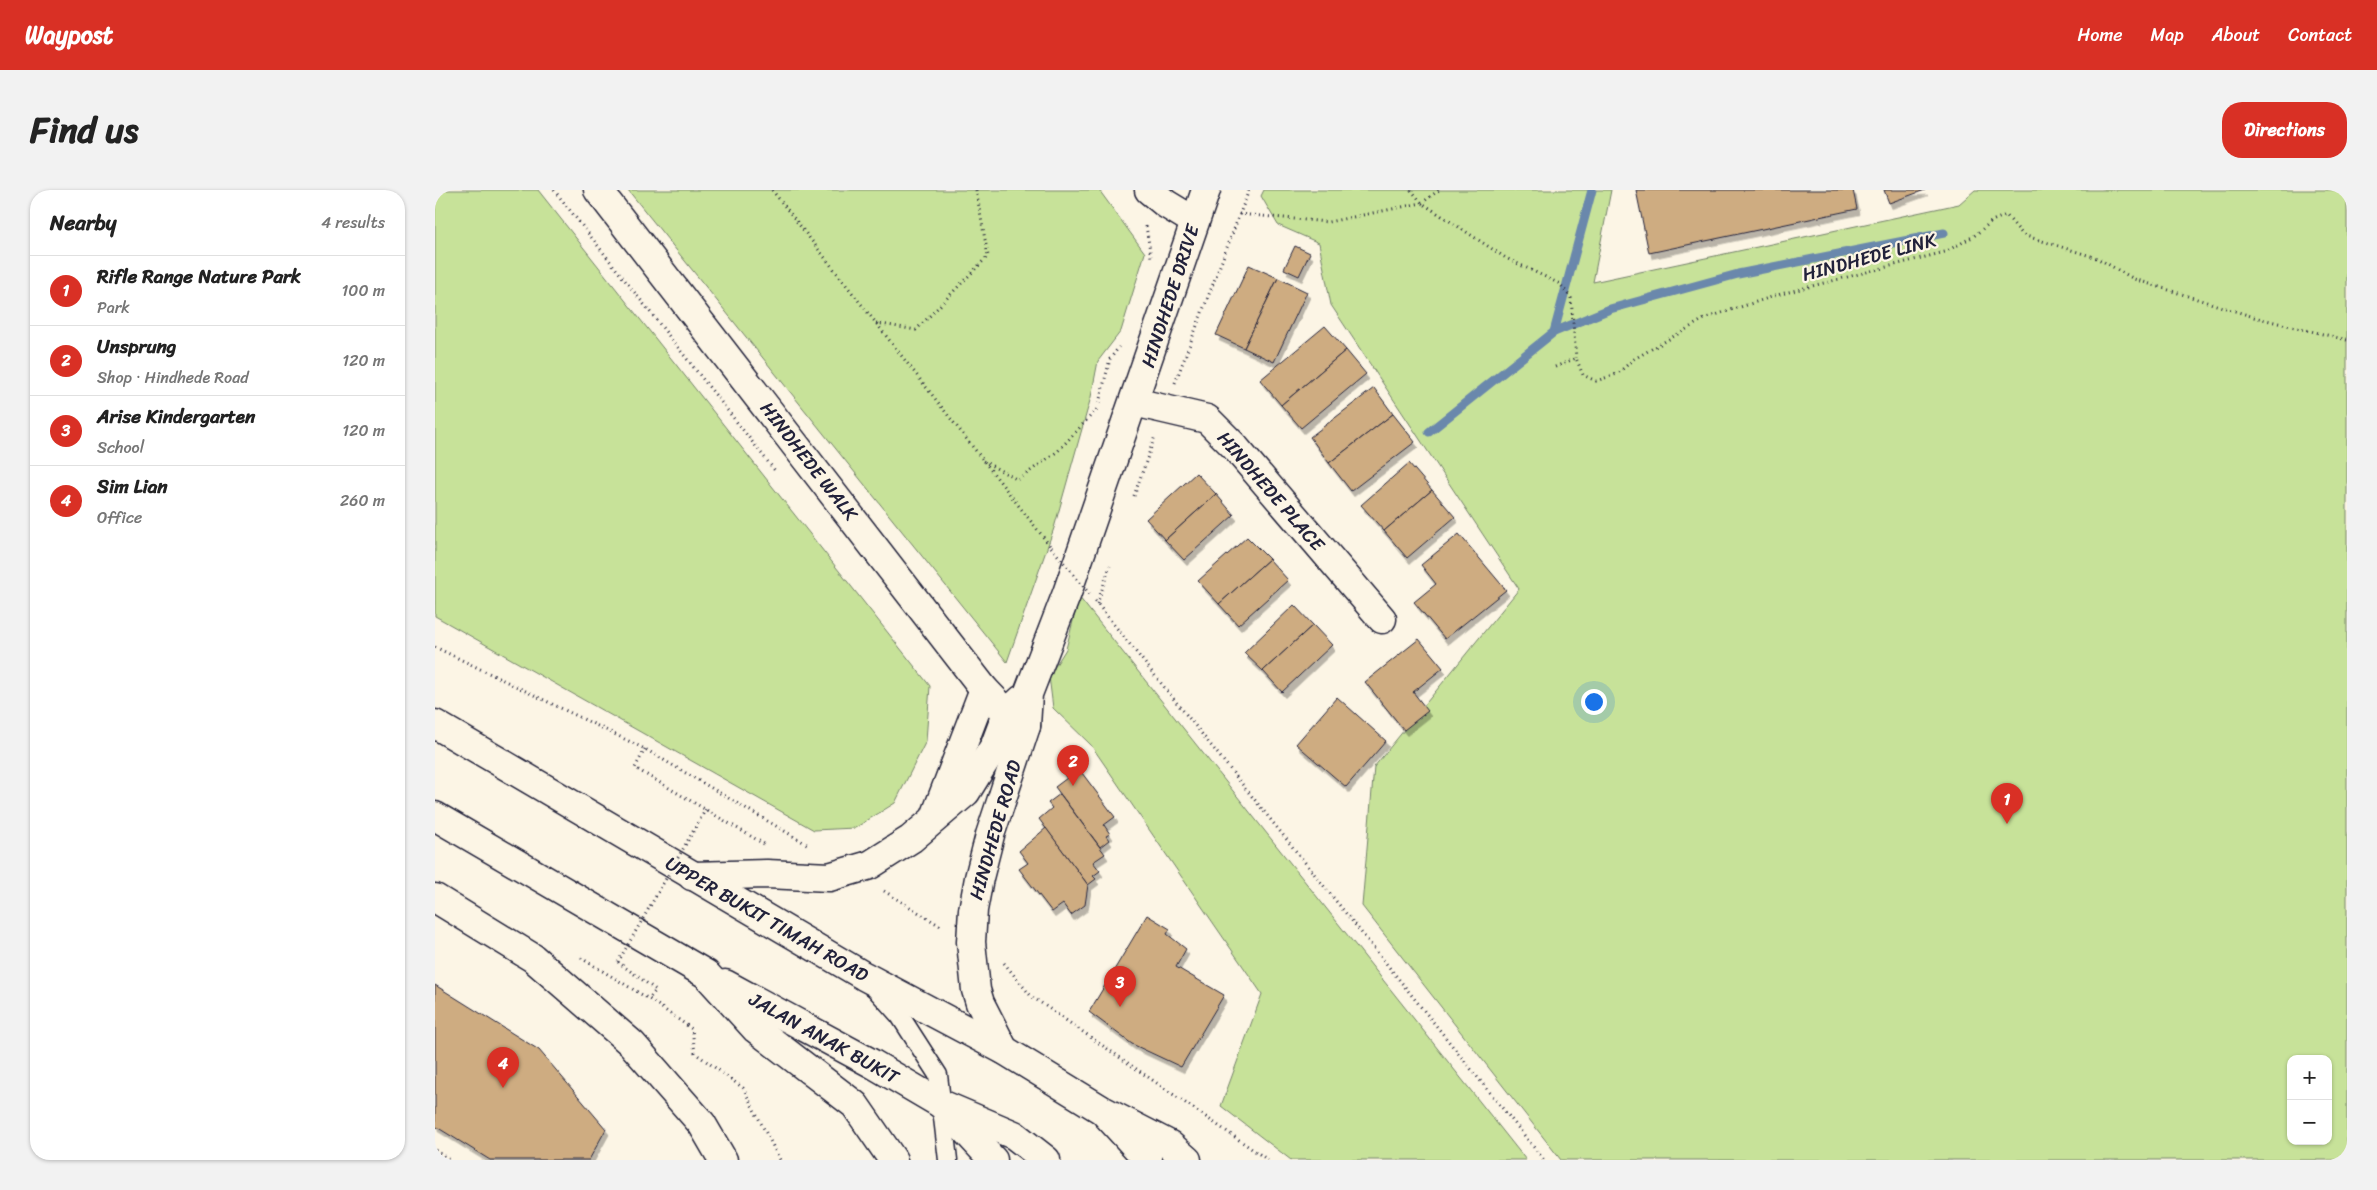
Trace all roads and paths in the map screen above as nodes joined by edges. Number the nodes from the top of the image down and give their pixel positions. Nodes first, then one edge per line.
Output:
1 (554, 190) edge
2 (598, 190) edge
3 (772, 190) edge
4 (976, 190) edge
5 (1149, 190) edge
6 (1206, 190) edge
7 (1249, 190) edge
8 (1411, 190) edge
9 (1439, 190) edge
10 (1422, 203) junction
11 (1239, 214) junction
12 (1194, 221) junction
13 (875, 323) junction
14 (2347, 340) edge
15 (1576, 358) junction
16 (1555, 367) dead end
17 (1134, 402) junction
18 (1098, 408) dead end
19 (1165, 408) junction
20 (980, 459) junction
21 (778, 475) dead end
22 (1132, 503) dead end
23 (1112, 559) dead end
24 (1097, 604) junction
25 (1382, 619) dead end
26 (435, 647) edge
27 (984, 689) junction
28 (1017, 720) junction
29 (435, 724) edge
30 (645, 749) junction
31 (706, 809) junction
32 (435, 816) edge
33 (934, 819) junction
34 (768, 846) dead end
35 (813, 847) dead end
36 (870, 865) junction
37 (692, 876) junction
38 (435, 898) edge
39 (971, 942) junction
40 (706, 974) junction
41 (864, 976) junction
42 (649, 999) dead end
43 (1005, 1050) junction
44 (941, 1104) junction
45 (1102, 1110) junction
46 (435, 1150) edge
47 (449, 1160) edge
48 (723, 1160) edge
49 (893, 1160) edge
50 (948, 1160) edge
51 (993, 1160) edge
52 (1046, 1160) edge
53 (1148, 1160) edge
54 (1187, 1160) edge
55 (1268, 1160) edge
56 (1544, 1160) edge

1 - 21 path
2 - 27 main road, HINDHEDE WALK
3 - 13 path
4 - 13 path
5 - 12 main road
6 - 12 main road, HINDHEDE DRIVE
7 - 11 path
8 - 10 path, HINDHEDE LINK
9 - 10 path
10 - 11 path
10 - 15 path, HINDHEDE LINK
11 - 19 path
12 - 17 main road, HINDHEDE DRIVE
13 - 20 path
14 - 15 path, HINDHEDE LINK
15 - 16 path
17 - 19 main road, HINDHEDE PLACE
17 - 28 main road, HINDHEDE ROAD
18 - 20 path
19 - 22 path
19 - 25 main road, HINDHEDE PLACE
20 - 24 path, bridge
23 - 24 path
24 - 56 path
26 - 30 path
27 - 28 main road, HINDHEDE WALK
27 - 33 main road, HINDHEDE ROAD
28 - 33 main road, HINDHEDE ROAD
28 - 39 main road, HINDHEDE ROAD
29 - 37 main road, UPPER BUKIT TIMAH ROAD
30 - 31 path
30 - 35 path
31 - 34 path
31 - 42 path, bridge
32 - 40 main road
33 - 36 main road, HINDHEDE ROAD
36 - 37 main road, HINDHEDE ROAD
36 - 39 path
37 - 41 main road, UPPER BUKIT TIMAH ROAD
38 - 48 main road
39 - 43 main road, HINDHEDE ROAD
39 - 55 path
40 - 44 main road, JALAN ANAK BUKIT
40 - 49 main road
41 - 43 main road, UPPER BUKIT TIMAH ROAD
41 - 44 lane
43 - 45 main road, UPPER BUKIT TIMAH ROAD
44 - 50 lane
44 - 51 main road, JALAN ANAK BUKIT
44 - 52 main road, JALAN ANAK BUKIT
45 - 53 main road
45 - 54 main road
46 - 47 path

